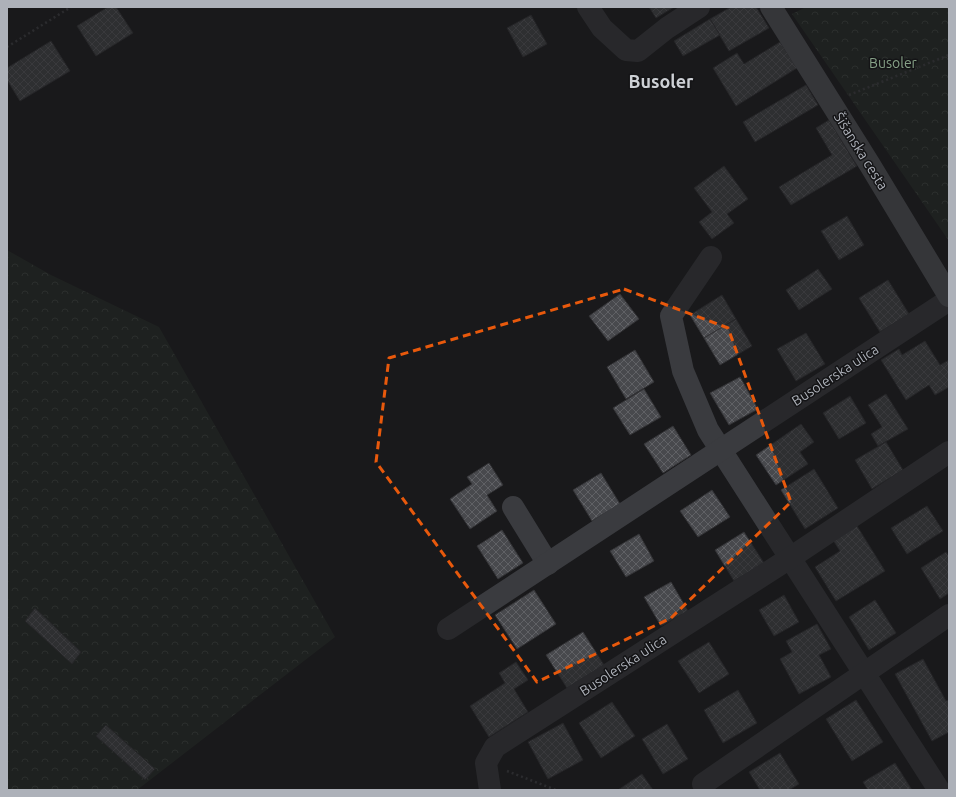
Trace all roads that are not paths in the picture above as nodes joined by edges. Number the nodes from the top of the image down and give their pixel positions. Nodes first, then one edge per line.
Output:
1 (588, 7) edge
2 (699, 7) edge
3 (771, 7) edge
4 (711, 257) dead end
5 (949, 296) edge
6 (949, 300) edge
7 (721, 450) junction
8 (949, 452) edge
9 (513, 507) dead end
10 (790, 558) junction
11 (548, 564) junction
12 (949, 615) edge
13 (448, 629) dead end
14 (864, 673) junction
15 (703, 784) dead end
16 (490, 790) edge
17 (940, 790) edge

1 - 2 street
3 - 5 main road, Šišanska cesta
4 - 7 street
6 - 7 street, Busolerska ulica
7 - 10 street
7 - 11 street, Busolerska ulica
8 - 10 street, Busolerska ulica
9 - 11 street
10 - 14 street
10 - 16 street, Busolerska ulica
11 - 13 street, Busolerska ulica
12 - 14 street
14 - 15 street
14 - 17 street

